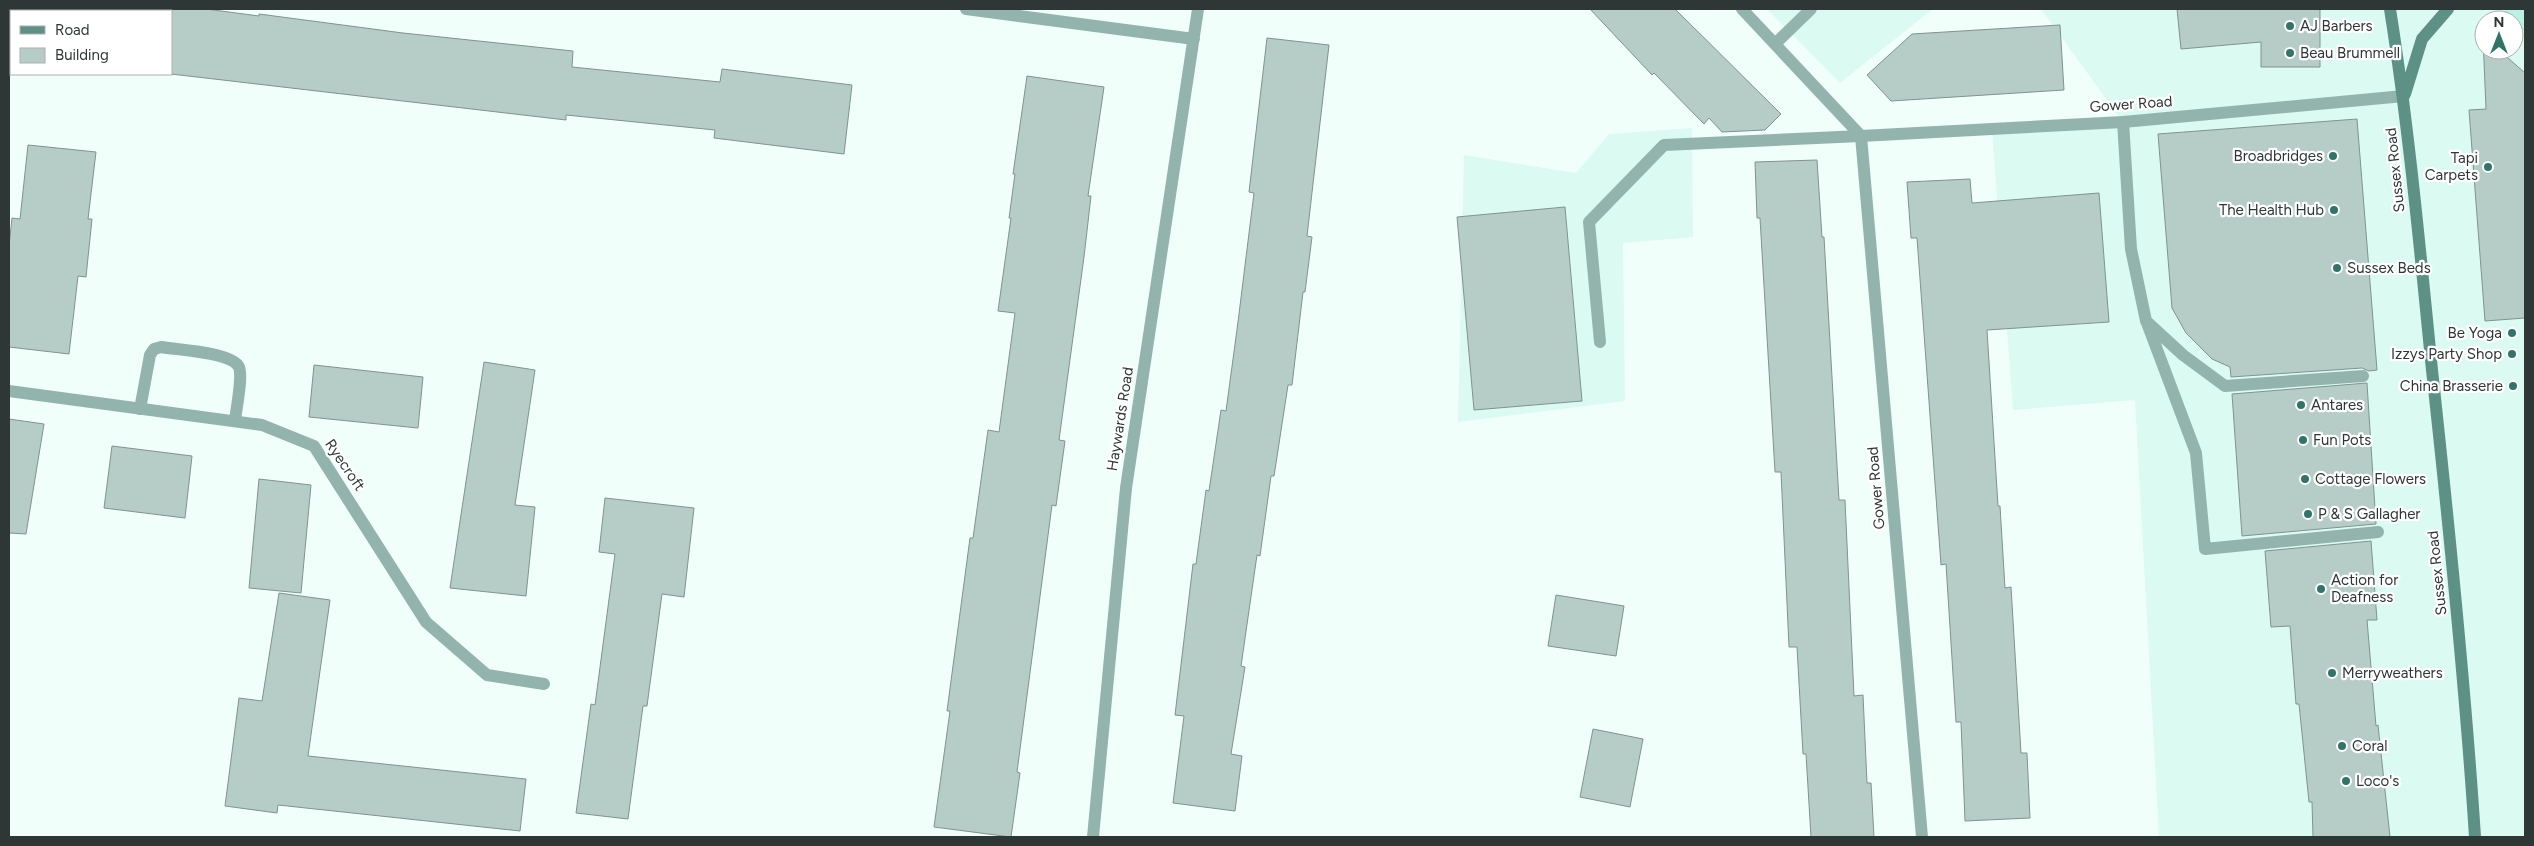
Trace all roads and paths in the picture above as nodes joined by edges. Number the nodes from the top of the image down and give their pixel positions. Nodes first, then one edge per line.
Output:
1 (966, 9) edge
2 (1198, 9) edge
3 (1742, 9) edge
4 (1811, 9) edge
5 (2390, 9) edge
6 (2448, 9) edge
7 (1194, 39) junction
8 (1776, 43) junction
9 (2404, 96) junction
10 (2123, 122) junction
11 (1861, 136) junction
12 (2146, 320) junction
13 (1600, 342) dead end
14 (2363, 376) dead end
15 (9, 392) edge
16 (140, 409) junction
17 (235, 421) junction
18 (2378, 532) dead end
19 (544, 684) dead end
20 (1093, 837) edge
21 (1922, 837) edge
22 (2475, 837) edge

1 - 7 street
2 - 7 street, Haywards Road
3 - 8 street
4 - 8 street
5 - 9 main road, Sussex Road
6 - 9 main road, Sussex Road
7 - 20 street, Haywards Road
8 - 11 street
9 - 10 street, Gower Road
9 - 22 main road, Sussex Road
10 - 11 street, Gower Road
10 - 12 street
11 - 13 street
11 - 21 street, Gower Road
12 - 14 street
12 - 18 street
15 - 16 street, Ryecroft
16 - 17 street, Ryecroft
16 - 17 street
17 - 19 street, Ryecroft

